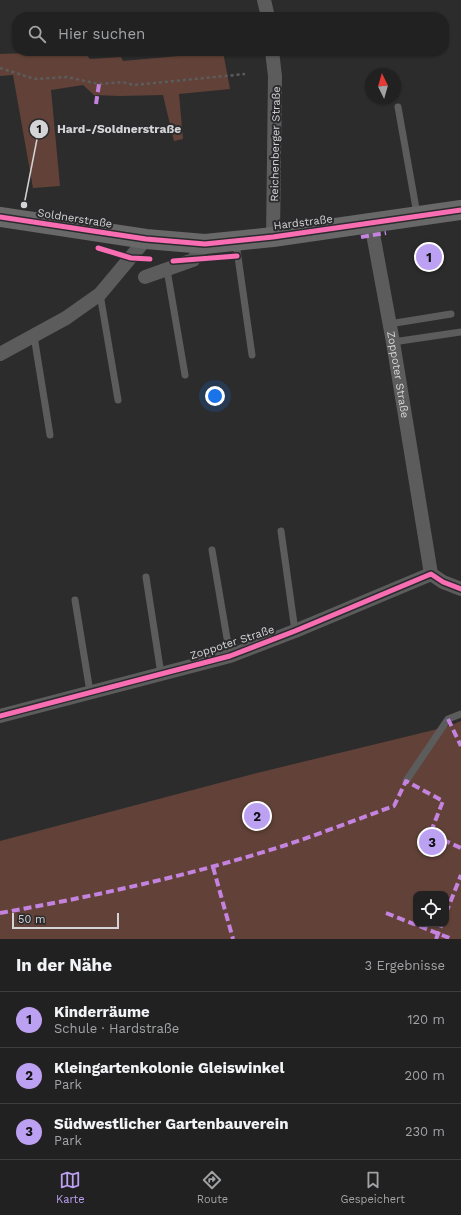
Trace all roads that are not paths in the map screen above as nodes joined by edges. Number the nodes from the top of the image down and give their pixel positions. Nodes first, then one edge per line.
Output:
1 (264, 0) edge
2 (267, 12) edge
3 (273, 56) edge
4 (398, 107) dead end
5 (461, 210) edge
6 (0, 216) edge
7 (417, 217) junction
8 (371, 224) junction
9 (273, 237) junction
10 (146, 239) junction
11 (235, 241) junction
12 (205, 244) junction
13 (167, 270) junction
14 (145, 277) dead end
15 (100, 294) junction
16 (451, 314) dead end
17 (389, 324) junction
18 (461, 332) edge
19 (34, 336) junction
20 (393, 342) junction
21 (0, 354) edge
22 (252, 355) dead end
23 (185, 375) dead end
24 (118, 400) dead end
25 (50, 435) dead end
26 (281, 531) dead end
27 (212, 550) dead end
28 (431, 574) junction
29 (146, 577) dead end
30 (461, 589) edge
31 (75, 600) dead end
32 (295, 631) junction
33 (230, 656) junction
34 (161, 674) junction
35 (90, 692) junction
36 (461, 714) edge
37 (0, 716) edge
38 (406, 782) dead end

1 - 2 street
3 - 9 street, Reichenberger Straße
4 - 7 lane
5 - 7 street, Hardstraße
6 - 10 street, Soldnerstraße
7 - 8 street, Hardstraße
8 - 9 street, Hardstraße
8 - 17 street, Zoppoter Straße
9 - 11 street, Hardstraße
10 - 12 street, Hardstraße
10 - 15 street
11 - 12 street, Hardstraße
11 - 22 lane
12 - 13 street
13 - 14 street
13 - 23 lane
15 - 19 street
15 - 24 lane
16 - 17 lane
17 - 20 street, Zoppoter Straße
18 - 20 lane
19 - 21 street
19 - 25 lane
20 - 28 street, Zoppoter Straße
26 - 32 lane
27 - 33 lane
28 - 30 street
28 - 32 street, Zoppoter Straße
29 - 34 lane
31 - 35 lane
32 - 33 street, Zoppoter Straße
33 - 34 street, Zoppoter Straße
34 - 35 street, Zoppoter Straße
35 - 37 street, Zoppoter Straße
36 - 38 lane

